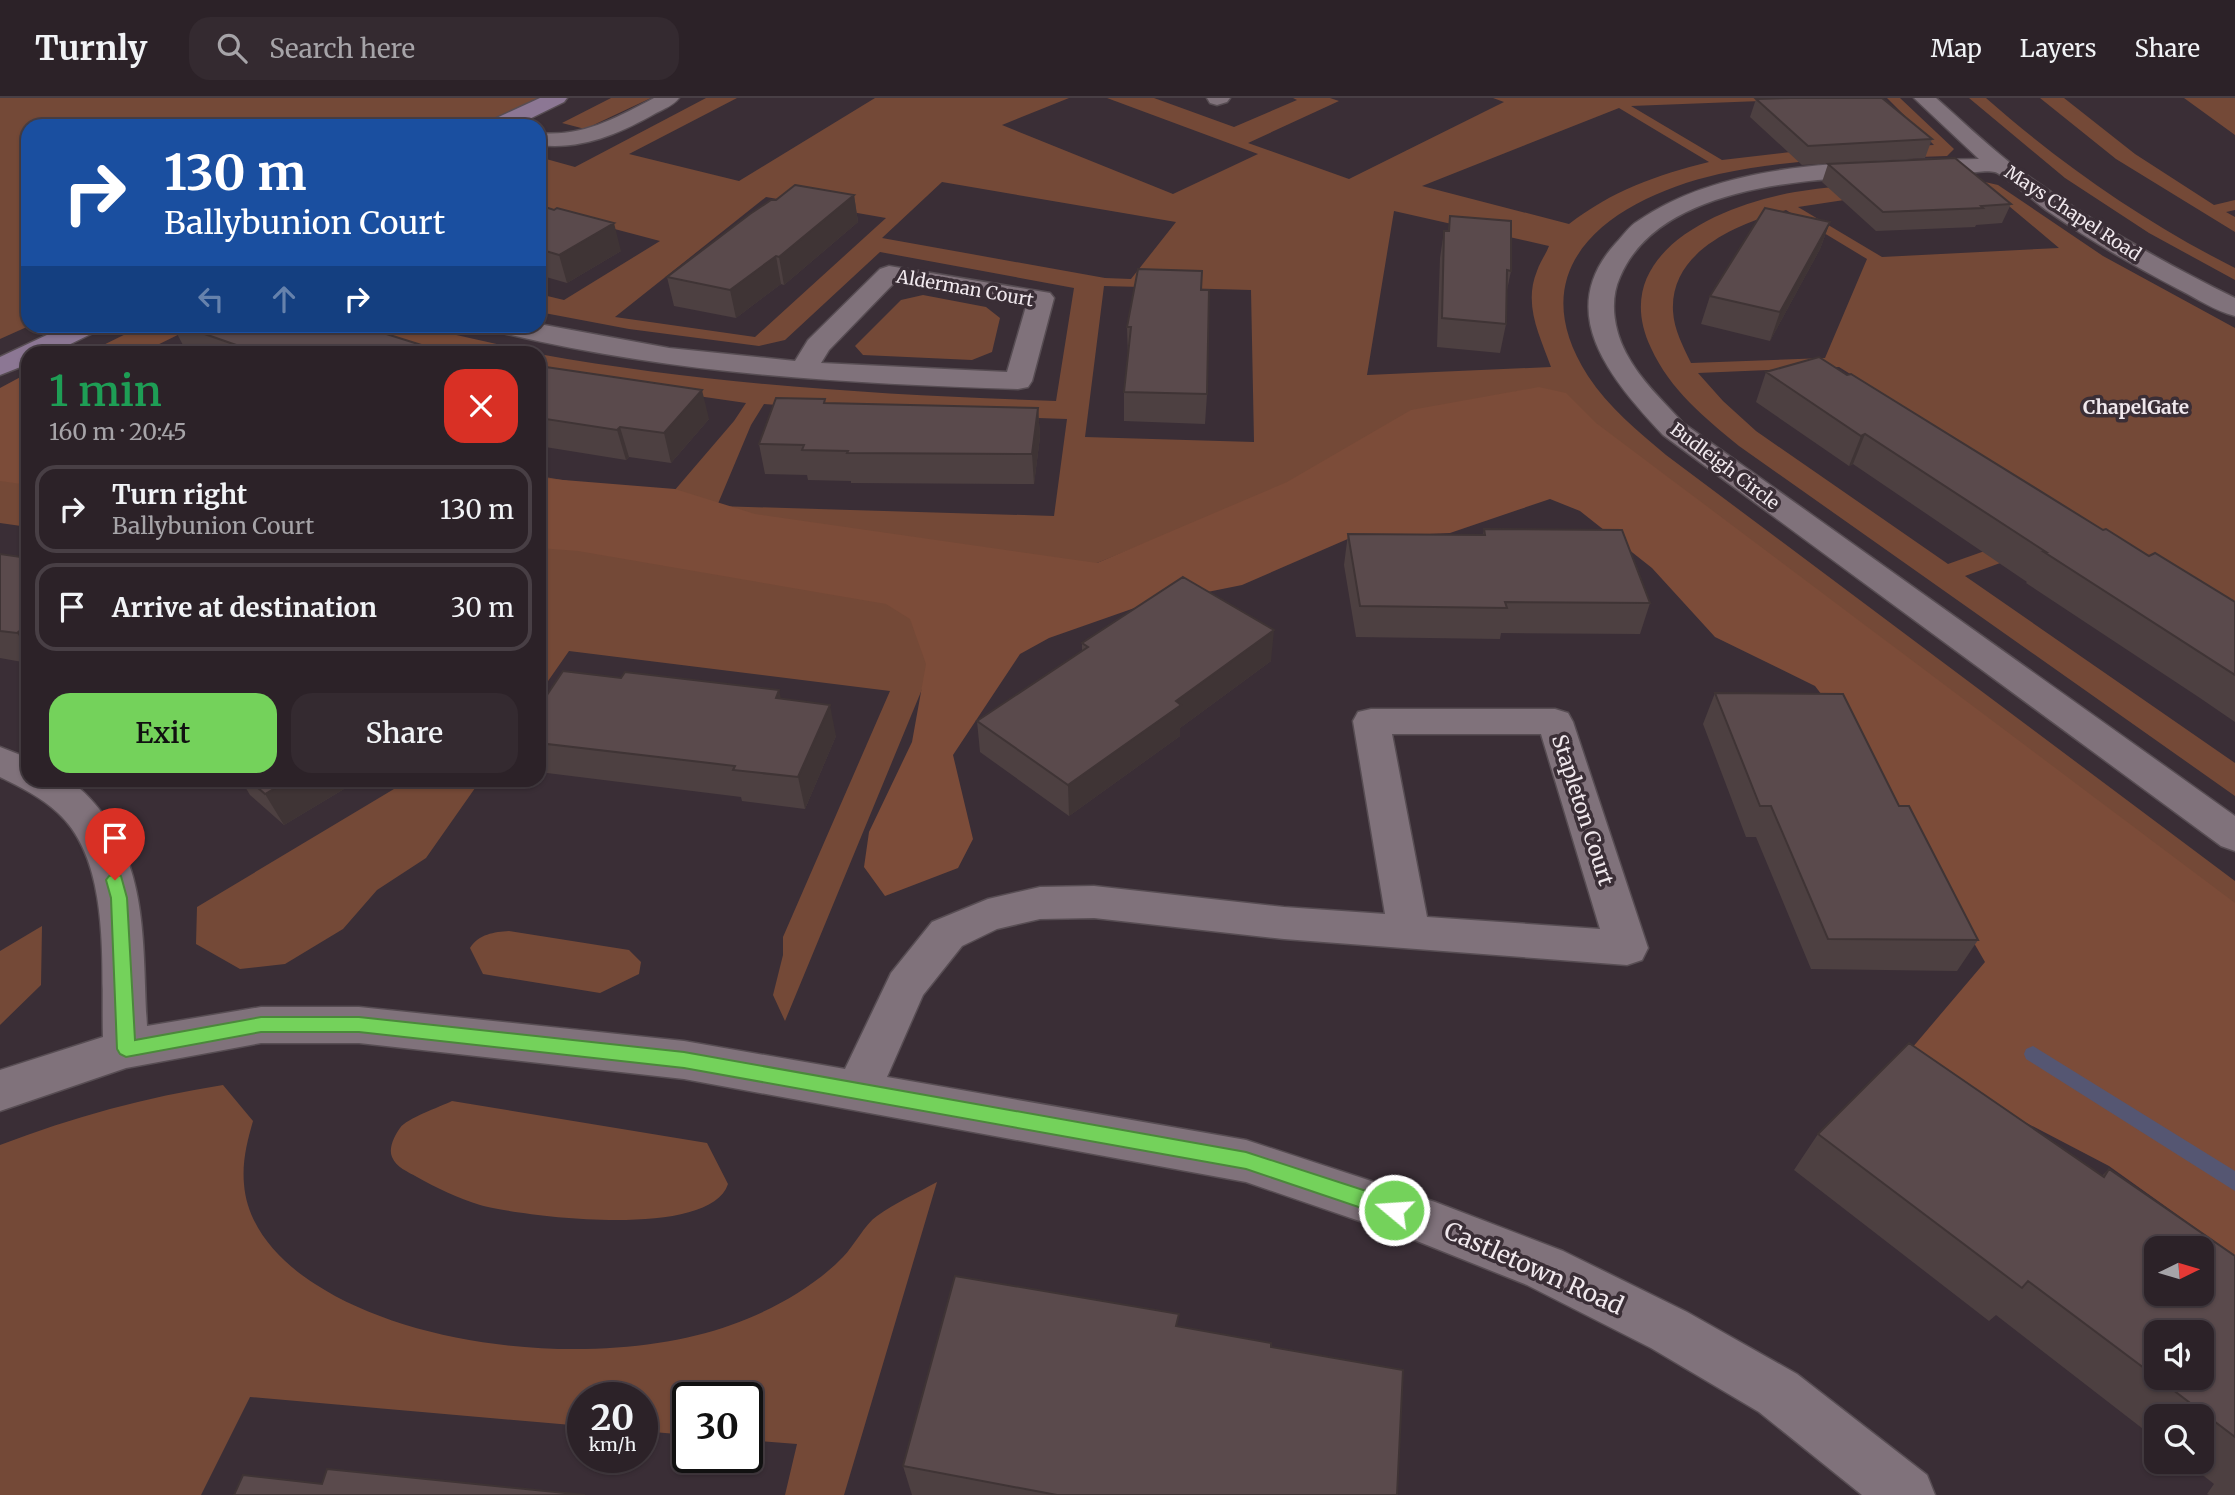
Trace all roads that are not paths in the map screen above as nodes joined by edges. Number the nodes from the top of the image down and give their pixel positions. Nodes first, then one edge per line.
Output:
1 (557, 98) edge
2 (669, 98) edge
3 (1924, 98) edge
4 (513, 119) edge
5 (546, 139) edge
6 (2000, 165) junction
7 (2235, 308) edge
8 (71, 333) edge
9 (544, 333) edge
10 (44, 346) edge
11 (21, 357) edge
12 (0, 367) edge
13 (804, 369) junction
14 (0, 760) edge
15 (21, 771) edge
16 (48, 787) edge
17 (2235, 836) edge
18 (1409, 931) junction
19 (126, 1049) junction
20 (0, 1091) edge
21 (857, 1092) junction
22 (1907, 1495) edge

1 - 4 street
2 - 5 street
3 - 6 street, Mays Chapel Road
6 - 7 street, Mays Chapel Road
6 - 17 street, Budleigh Circle
8 - 10 street
9 - 13 street, Alderman Court
11 - 12 street
13 - 13 street, Alderman Court
14 - 15 street
16 - 19 street
18 - 18 street, Stapleton Court
18 - 21 street, Stapleton Court
19 - 20 street, Castletown Road
19 - 21 street, Castletown Road
21 - 22 street, Castletown Road

